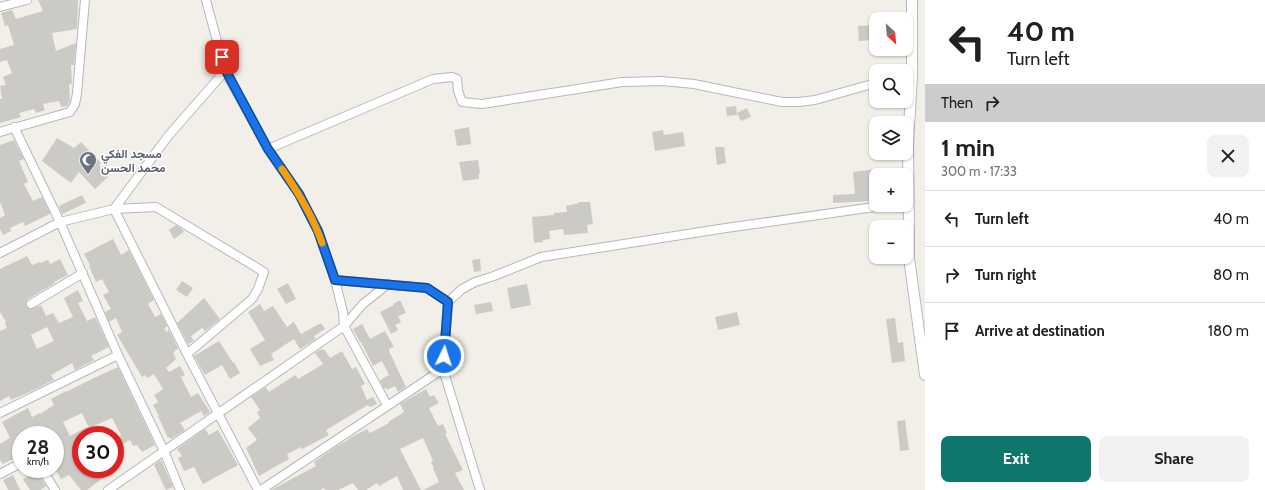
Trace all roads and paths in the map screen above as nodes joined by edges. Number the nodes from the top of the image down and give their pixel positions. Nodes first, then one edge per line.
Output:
1 (27, 0) edge
2 (85, 0) edge
3 (206, 0) edge
4 (912, 0) edge
5 (0, 7) edge
6 (909, 64) edge
7 (226, 71) junction
8 (869, 85) edge
9 (909, 108) edge
10 (14, 127) junction
11 (0, 132) edge
12 (268, 149) junction
13 (908, 168) edge
14 (869, 208) edge
15 (114, 209) junction
16 (907, 212) edge
17 (60, 222) junction
18 (0, 253) edge
19 (83, 273) junction
20 (335, 280) junction
21 (388, 284) junction
22 (448, 302) junction
23 (31, 304) dead end
24 (344, 326) junction
25 (187, 354) junction
26 (118, 355) junction
27 (442, 369) junction
28 (925, 375) edge
29 (388, 405) junction
30 (0, 413) edge
31 (218, 414) junction
32 (164, 451) junction
33 (12, 468) edge
34 (0, 474) edge
35 (48, 478) edge
36 (55, 490) edge
37 (108, 490) edge
38 (180, 490) edge
39 (260, 490) edge
40 (480, 490) edge

1 - 5 street
2 - 10 street
3 - 7 street
4 - 6 street
7 - 12 street
7 - 15 street
8 - 12 street
9 - 13 street
10 - 11 street
10 - 17 street
12 - 20 street
14 - 22 street
15 - 17 street
15 - 25 street
15 - 25 street
16 - 28 street
17 - 18 street
17 - 19 street
19 - 23 street
19 - 26 street
20 - 21 street
20 - 24 street
21 - 22 street
21 - 24 street
22 - 27 street
24 - 29 street
24 - 31 street
25 - 31 street
26 - 30 street
26 - 32 street
27 - 29 street
27 - 40 street
29 - 39 street
31 - 32 street
31 - 39 street
32 - 37 street
32 - 38 street
33 - 34 street
35 - 36 street

